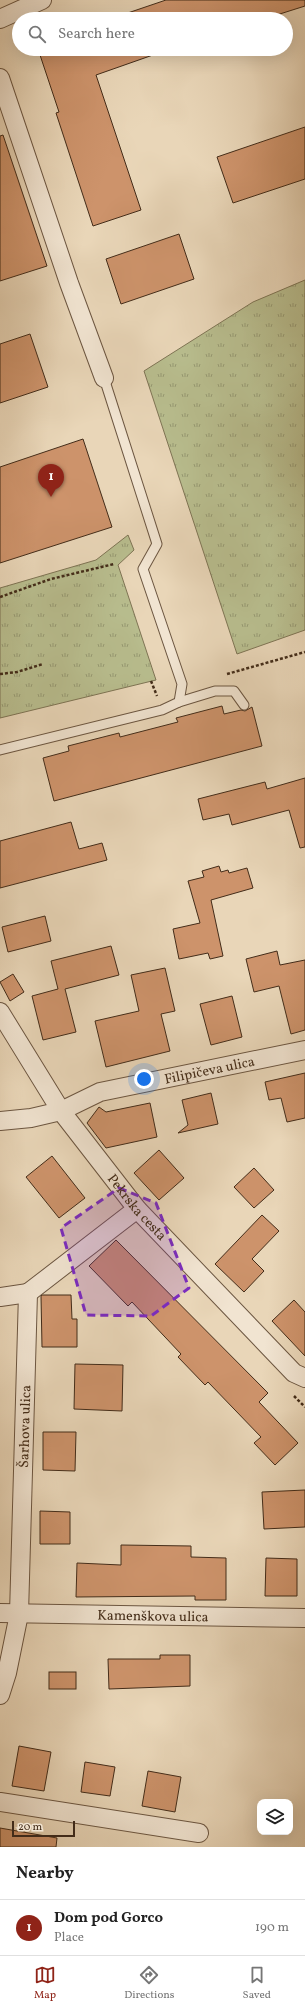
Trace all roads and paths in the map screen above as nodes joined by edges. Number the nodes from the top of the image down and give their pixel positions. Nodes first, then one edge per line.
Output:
1 (42, 0) edge
2 (15, 12) edge
3 (12, 14) edge
4 (0, 19) edge
5 (0, 78) edge
6 (104, 378) joint
7 (114, 564) dead end
8 (0, 597) edge
9 (305, 652) edge
10 (43, 664) dead end
11 (0, 674) edge
12 (226, 675) dead end
13 (151, 681) dead end
14 (158, 698) dead end
15 (178, 702) junction
16 (244, 705) dead end
17 (0, 750) edge
18 (0, 1012) edge
19 (305, 1050) edge
20 (61, 1110) junction
21 (0, 1121) edge
22 (137, 1209) junction
23 (28, 1293) junction
24 (0, 1297) edge
25 (305, 1378) edge
26 (291, 1393) dead end
27 (305, 1407) edge
28 (0, 1613) edge
29 (19, 1614) junction
30 (305, 1618) edge
31 (0, 1695) edge
32 (0, 1802) edge
33 (199, 1833) dead end

1 - 2 street
3 - 4 street
5 - 6 street
6 - 15 lane
7 - 8 path
9 - 12 path
10 - 11 path
13 - 14 path
15 - 16 lane
15 - 17 lane
18 - 20 street, Pekrska cesta
19 - 20 street, Filipičeva ulica
20 - 21 street, Filipičeva ulica
20 - 22 street, Pekrska cesta
22 - 23 street
22 - 25 street, Pekrska cesta
23 - 24 street
23 - 29 street, Šarhova ulica
26 - 27 path
28 - 29 street, Kamenškova ulica
29 - 30 street, Kamenškova ulica
29 - 31 street, Šarhova ulica
32 - 33 street

